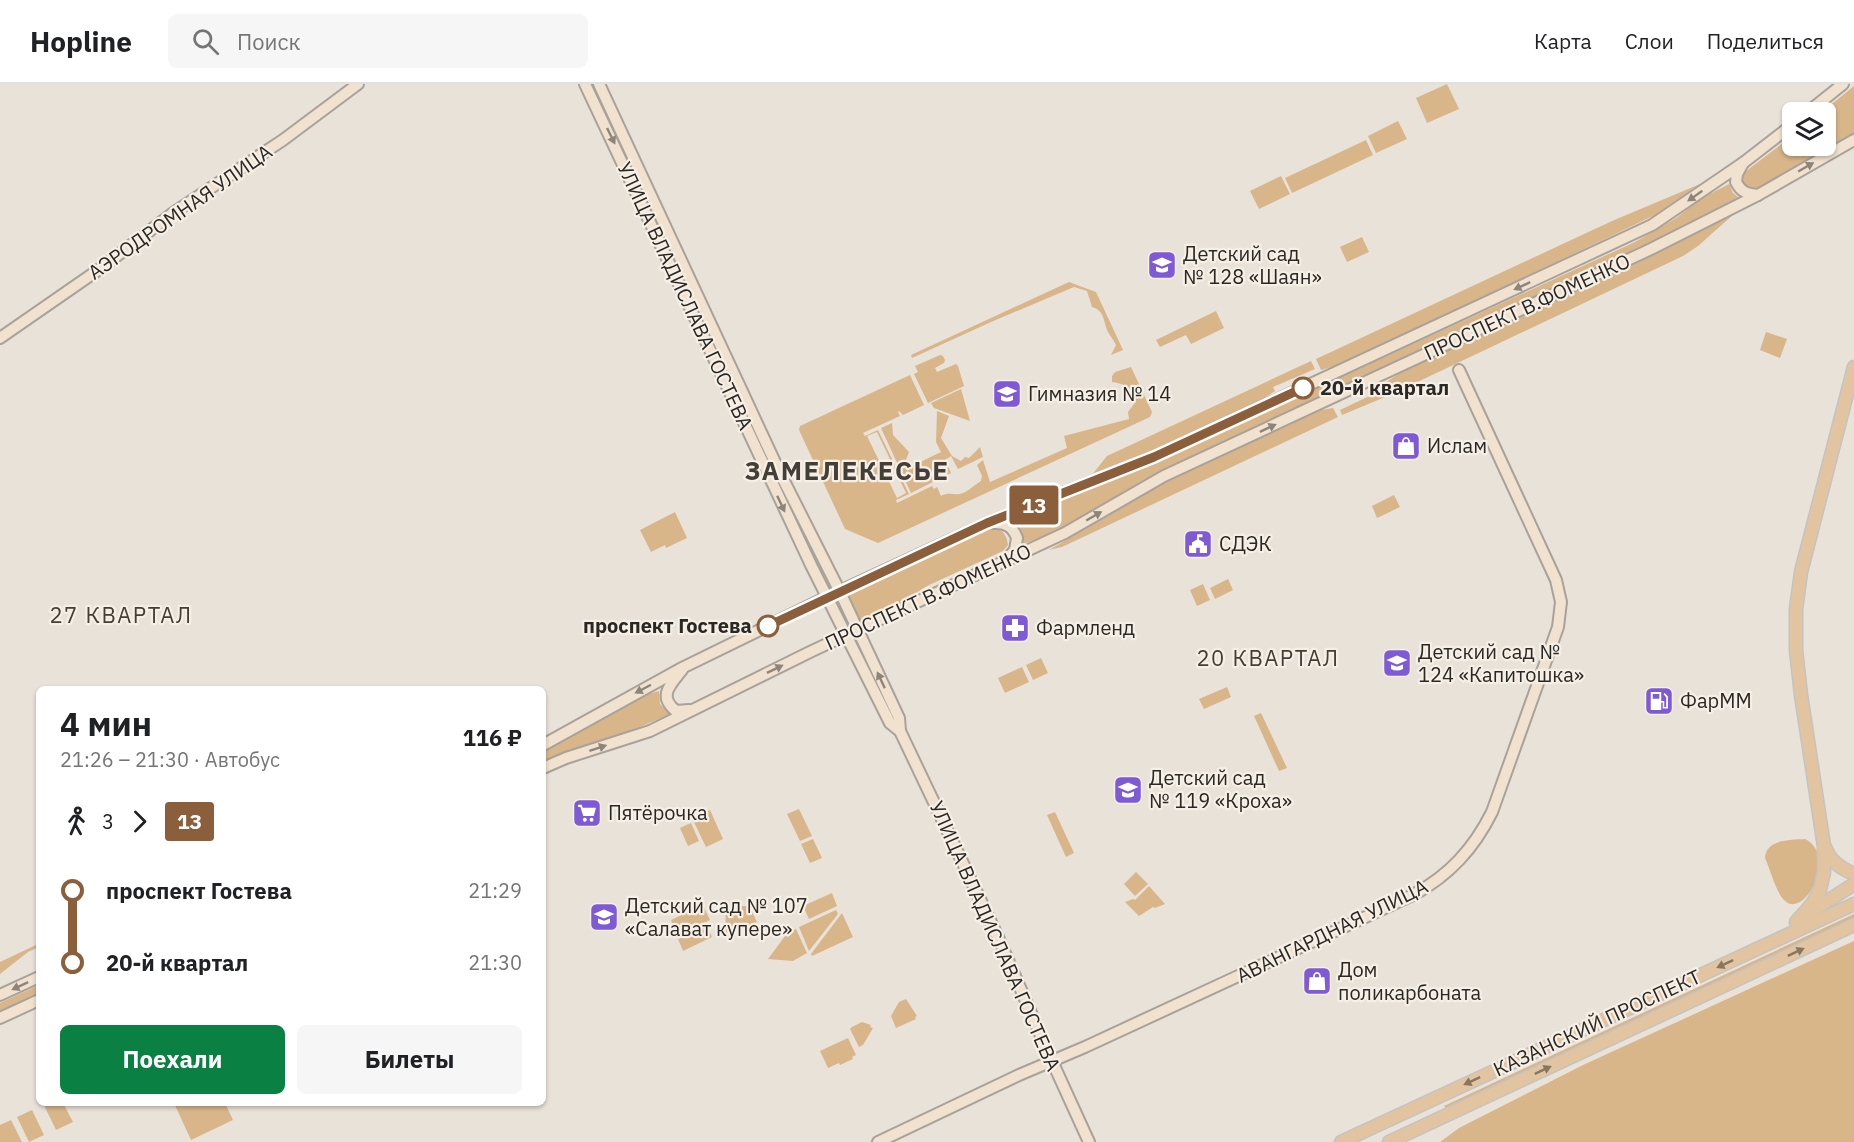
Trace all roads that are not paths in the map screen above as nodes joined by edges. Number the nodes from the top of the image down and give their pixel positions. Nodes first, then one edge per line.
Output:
1 (358, 84) edge
2 (585, 84) edge
3 (598, 84) edge
4 (1844, 84) edge
5 (1821, 102) edge
6 (1782, 133) edge
7 (1854, 140) edge
8 (1743, 163) junction
9 (1758, 195) junction
10 (0, 338) edge
11 (1854, 367) edge
12 (1458, 370) dead end
13 (987, 523) junction
14 (1004, 561) junction
15 (840, 592) junction
16 (826, 597) junction
17 (858, 630) junction
18 (846, 635) junction
19 (684, 667) junction
20 (693, 709) junction
21 (900, 731) junction
22 (546, 743) edge
23 (546, 767) edge
24 (1824, 846) junction
25 (1854, 874) edge
26 (1854, 884) edge
27 (1854, 904) edge
28 (1796, 922) junction
29 (1854, 925) edge
30 (1744, 956) junction
31 (36, 977) edge
32 (0, 995) edge
33 (36, 1001) edge
34 (0, 1018) edge
35 (1052, 1061) junction
36 (878, 1142) edge
37 (1089, 1142) edge
38 (1341, 1142) edge
39 (1389, 1142) edge

1 - 10 main road, АЭРОДРОМНАЯ УЛИЦА
2 -> 16 main road, УЛИЦА ВЛАДИСЛАВА ГОСТЕВА
3 - 15 main road, УЛИЦА ВЛАДИСЛАВА ГОСТЕВА
4 - 5 main road
6 - 8 main road, ПРОСПЕКТ В.ФОМЕНКО
9 -> 7 main road, ПРОСПЕКТ В.ФОМЕНКО
8 - 9 main road
8 -> 13 main road, ПРОСПЕКТ В.ФОМЕНКО
14 -> 9 main road, ПРОСПЕКТ В.ФОМЕНКО
11 - 24 main road
12 - 35 main road, АВАНГАРДНАЯ УЛИЦА
13 - 14 main road
13 - 15 main road, ПРОСПЕКТ В.ФОМЕНКО
14 - 17 main road, ПРОСПЕКТ В.ФОМЕНКО
15 - 16 main road, ПРОСПЕКТ В.ФОМЕНКО
15 - 17 main road, УЛИЦА ВЛАДИСЛАВА ГОСТЕВА
16 - 18 main road, УЛИЦА ВЛАДИСЛАВА ГОСТЕВА
16 - 19 main road, ПРОСПЕКТ В.ФОМЕНКО
17 - 18 main road, ПРОСПЕКТ В.ФОМЕНКО
21 -> 17 main road, УЛИЦА ВЛАДИСЛАВА ГОСТЕВА
20 -> 18 main road, ПРОСПЕКТ В.ФОМЕНКО
18 - 21 main road, УЛИЦА ВЛАДИСЛАВА ГОСТЕВА
19 - 20 main road
19 -> 22 main road, ПРОСПЕКТ В.ФОМЕНКО
23 -> 20 main road, ПРОСПЕКТ В.ФОМЕНКО
21 - 35 main road, УЛИЦА ВЛАДИСЛАВА ГОСТЕВА
24 - 25 main road
24 - 28 main road
26 - 28 main road
27 - 30 main road, КАЗАНСКИЙ ПРОСПЕКТ
28 - 30 main road
39 -> 29 main road, КАЗАНСКИЙ ПРОСПЕКТ
30 -> 38 main road, КАЗАНСКИЙ ПРОСПЕКТ
31 -> 32 main road
33 - 34 main road
35 - 36 main road, АВАНГАРДНАЯ УЛИЦА
35 - 37 main road, УЛИЦА ВЛАДИСЛАВА ГОСТЕВА

